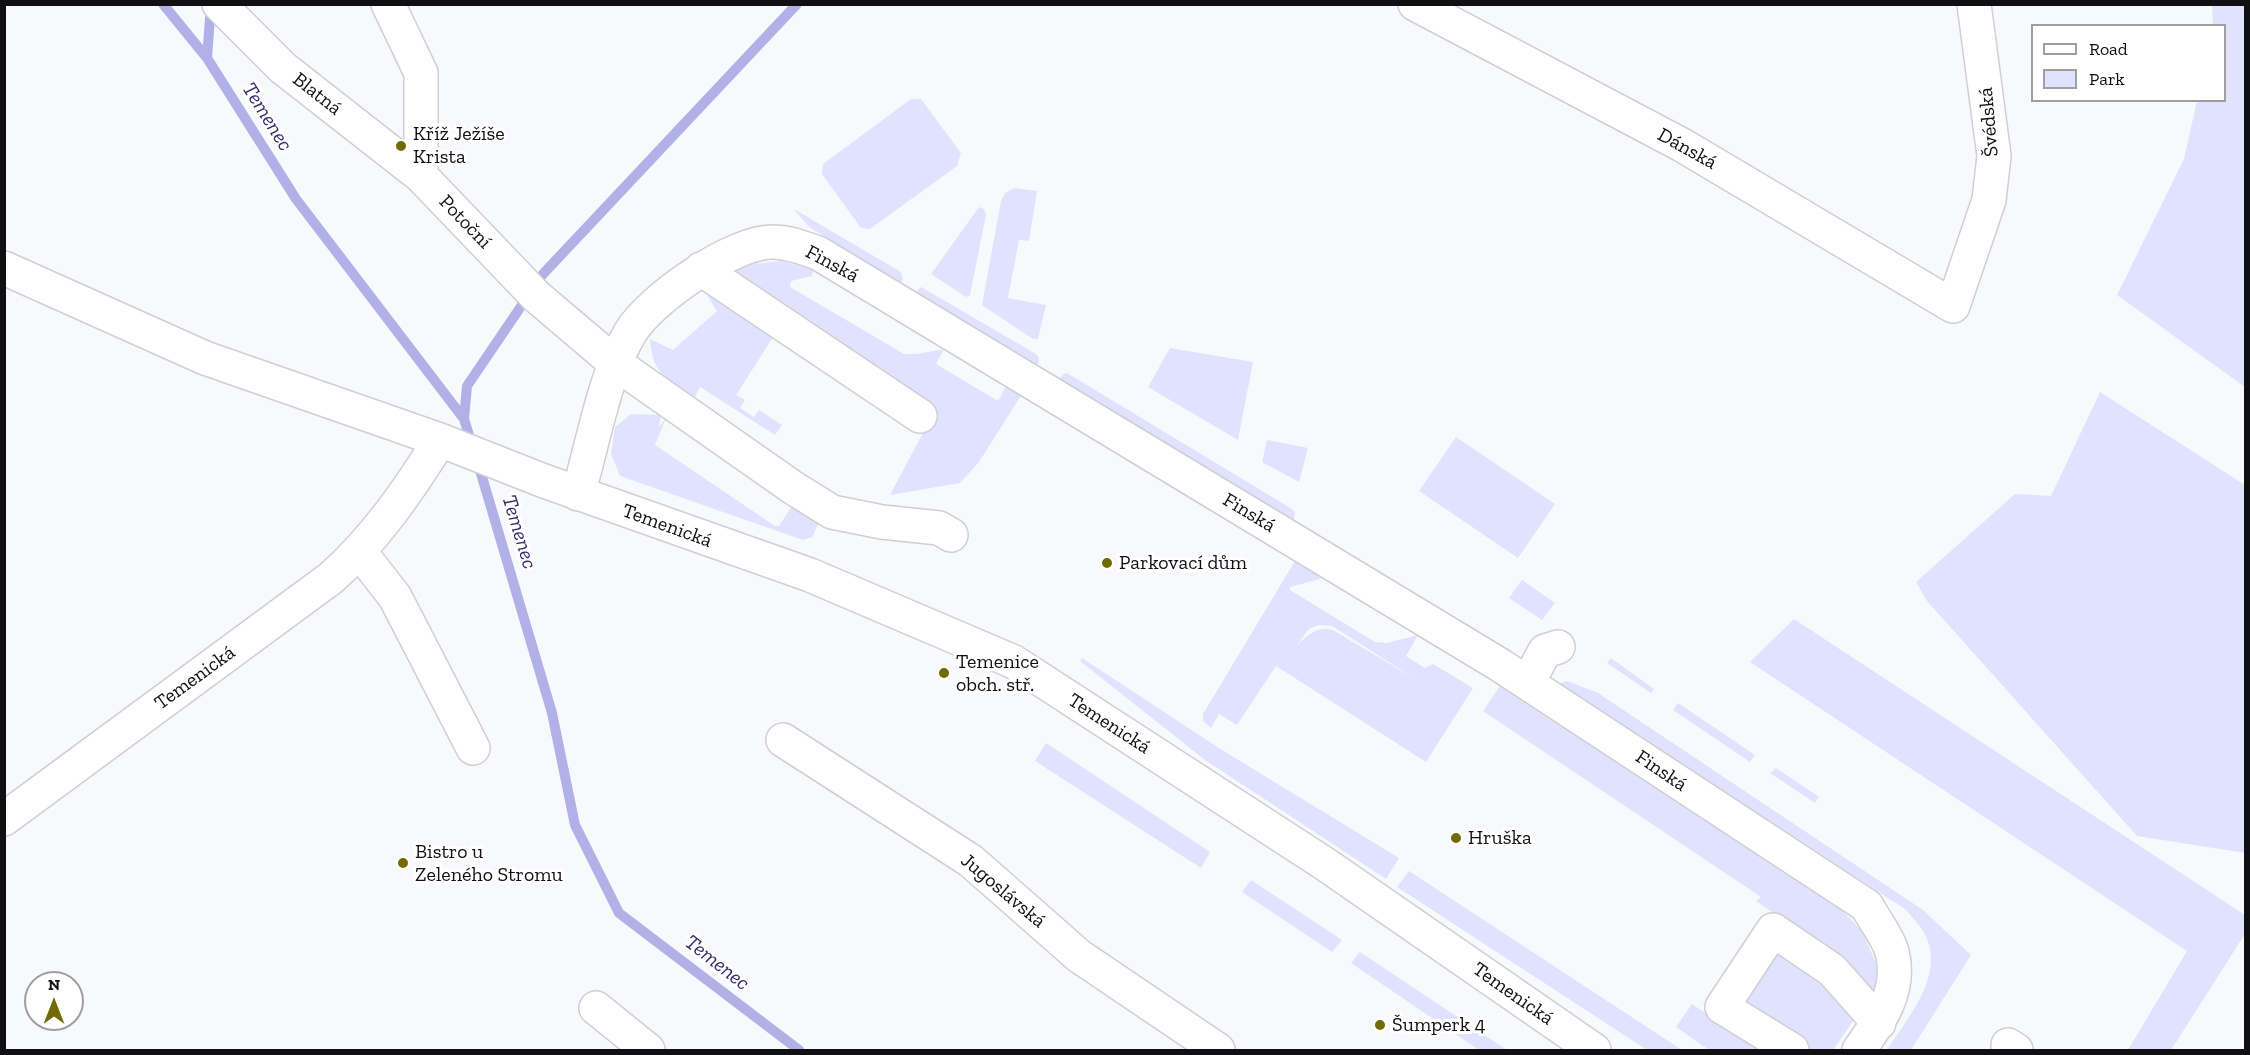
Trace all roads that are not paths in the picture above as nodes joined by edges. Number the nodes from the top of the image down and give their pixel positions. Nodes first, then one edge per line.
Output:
1 (388, 4) edge
2 (1415, 4) edge
3 (1974, 4) edge
4 (223, 8) edge
5 (421, 176) junction
6 (4, 268) edge
7 (701, 269) junction
8 (1953, 306) joint
9 (615, 363) junction
10 (920, 416) dead end
11 (449, 444) junction
12 (578, 494) junction
13 (951, 535) dead end
14 (360, 552) junction
15 (1558, 647) dead end
16 (1528, 682) junction
17 (783, 740) dead end
18 (473, 748) dead end
19 (4, 819) edge
20 (596, 1008) dead end
21 (1879, 1023) junction
22 (648, 1050) edge
23 (1218, 1050) edge
24 (1594, 1050) edge
25 (1792, 1050) edge
26 (1858, 1050) edge

1 - 5 street
2 - 8 street, Dánská
3 - 8 street, Švédská
4 - 5 street, Blatná
5 - 9 street, Potoční
6 - 11 street, Temenická
7 - 9 street, Finská
7 - 10 street
7 - 16 street, Finská
9 - 12 street, Finská
9 - 13 street, Potoční
11 - 12 street, Temenická
11 - 14 street, Temenická
12 - 24 street, Temenická
14 - 18 street
14 - 19 street, Temenická
15 - 16 street
16 - 21 street, Finská
17 - 23 street, Jugoslávská
20 - 22 street
21 - 25 street
21 - 26 street, Finská

